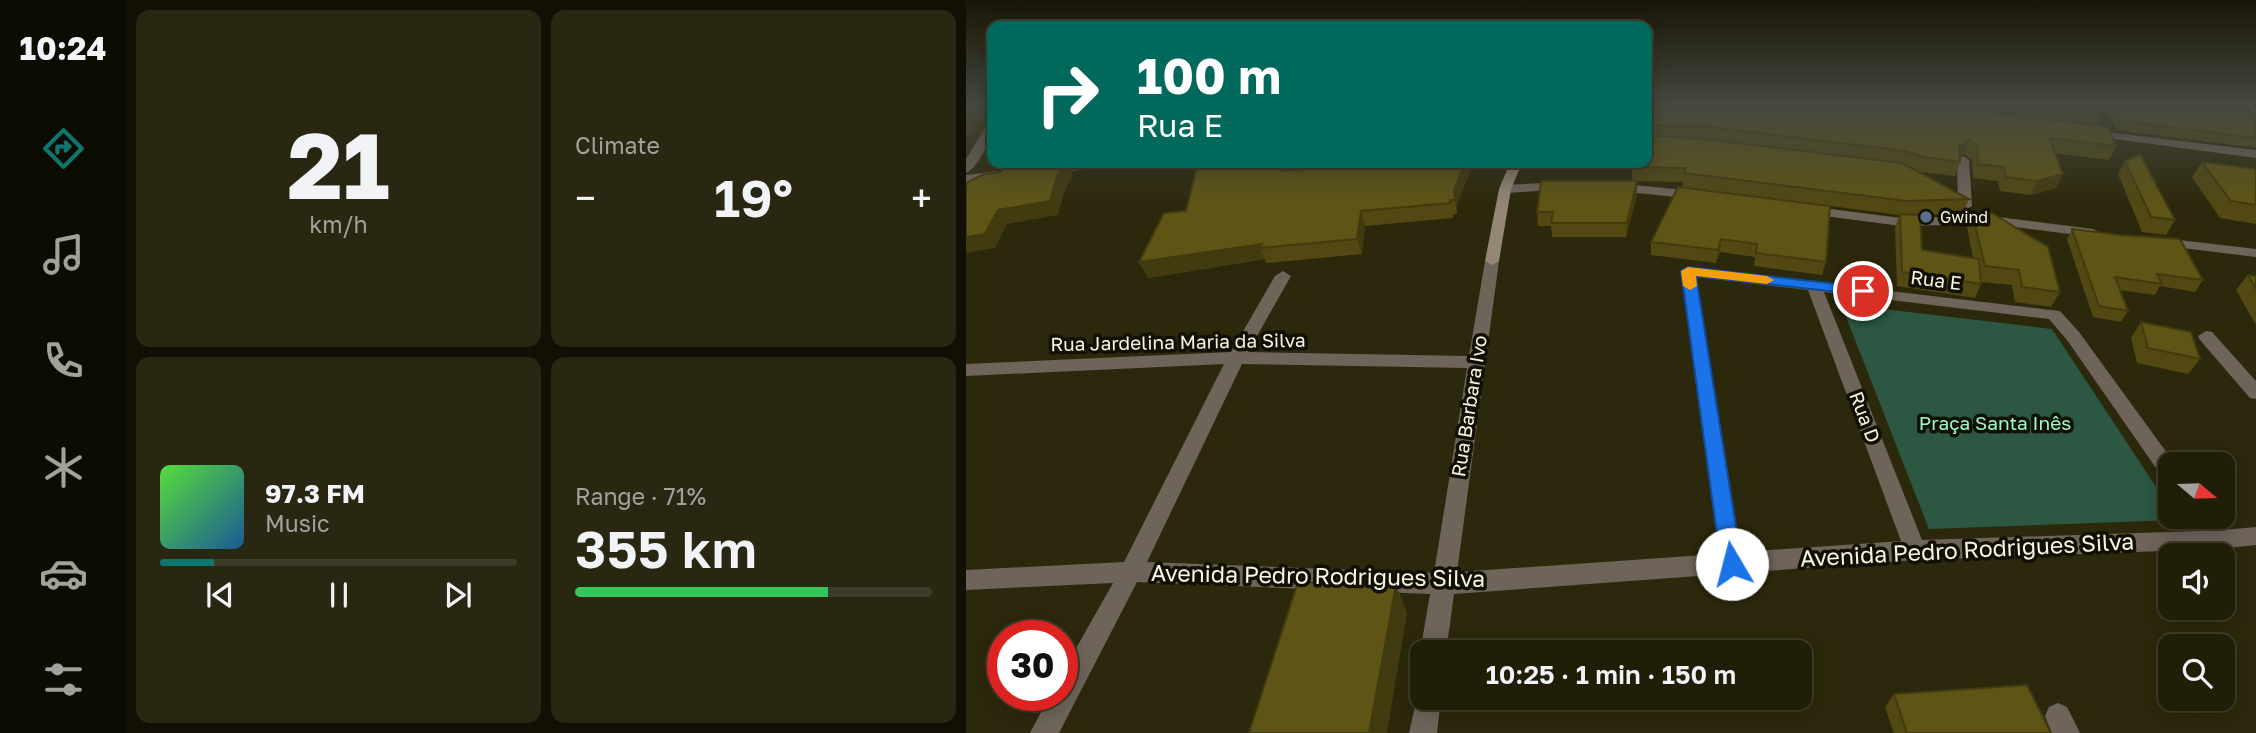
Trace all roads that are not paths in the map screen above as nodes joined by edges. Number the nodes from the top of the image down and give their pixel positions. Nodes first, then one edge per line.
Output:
1 (2112, 136) edge
2 (987, 137) edge
3 (2256, 154) edge
4 (1963, 160) edge
5 (1065, 168) edge
6 (1514, 168) edge
7 (966, 169) edge
8 (1031, 172) edge
9 (1005, 175) edge
10 (966, 179) edge
11 (1572, 186) edge
12 (1598, 187) edge
13 (1505, 189) junction
14 (1710, 197) edge
15 (1788, 207) edge
16 (1990, 220) junction
17 (2110, 235) edge
18 (2150, 240) edge
19 (2256, 253) edge
20 (1283, 276) dead end
21 (1814, 285) junction
22 (2206, 337) dead end
23 (1236, 358) junction
24 (1475, 362) junction
25 (966, 370) edge
26 (2256, 393) edge
27 (2158, 455) edge
28 (2210, 529) edge
29 (2256, 536) edge
30 (2218, 540) junction
31 (1915, 550) junction
32 (1732, 564) junction
33 (1131, 572) junction
34 (966, 580) edge
35 (1441, 584) junction
36 (1435, 640) edge
37 (1426, 710) edge
38 (1044, 733) edge
39 (1423, 733) edge

1 - 3 street
2 - 7 street
4 - 16 street
5 - 8 street
6 - 13 street, Rua Barbara Ivo
9 - 10 street
11 - 13 street
12 - 14 street
13 - 24 street, Rua Barbara Ivo
15 - 16 street
16 - 17 street
18 - 19 street
20 - 23 street
21 - 27 street, Rua E
21 - 31 street, Rua D
21 - 32 street, Rua E
22 - 26 street
23 - 24 street, Rua Jardelina Maria da Silva
23 - 25 street, Rua Jardelina Maria da Silva
23 - 33 street
24 - 35 street, Rua Barbara Ivo
28 - 30 street
29 - 30 street, Avenida Pedro Rodrigues Silva
30 - 31 street, Avenida Pedro Rodrigues Silva
31 - 32 street, Avenida Pedro Rodrigues Silva
32 - 35 street, Avenida Pedro Rodrigues Silva
33 - 34 street, Avenida Pedro Rodrigues Silva
33 - 35 street, Avenida Pedro Rodrigues Silva
33 - 38 street
35 - 36 street, Rua Barbara Ivo
37 - 39 street

